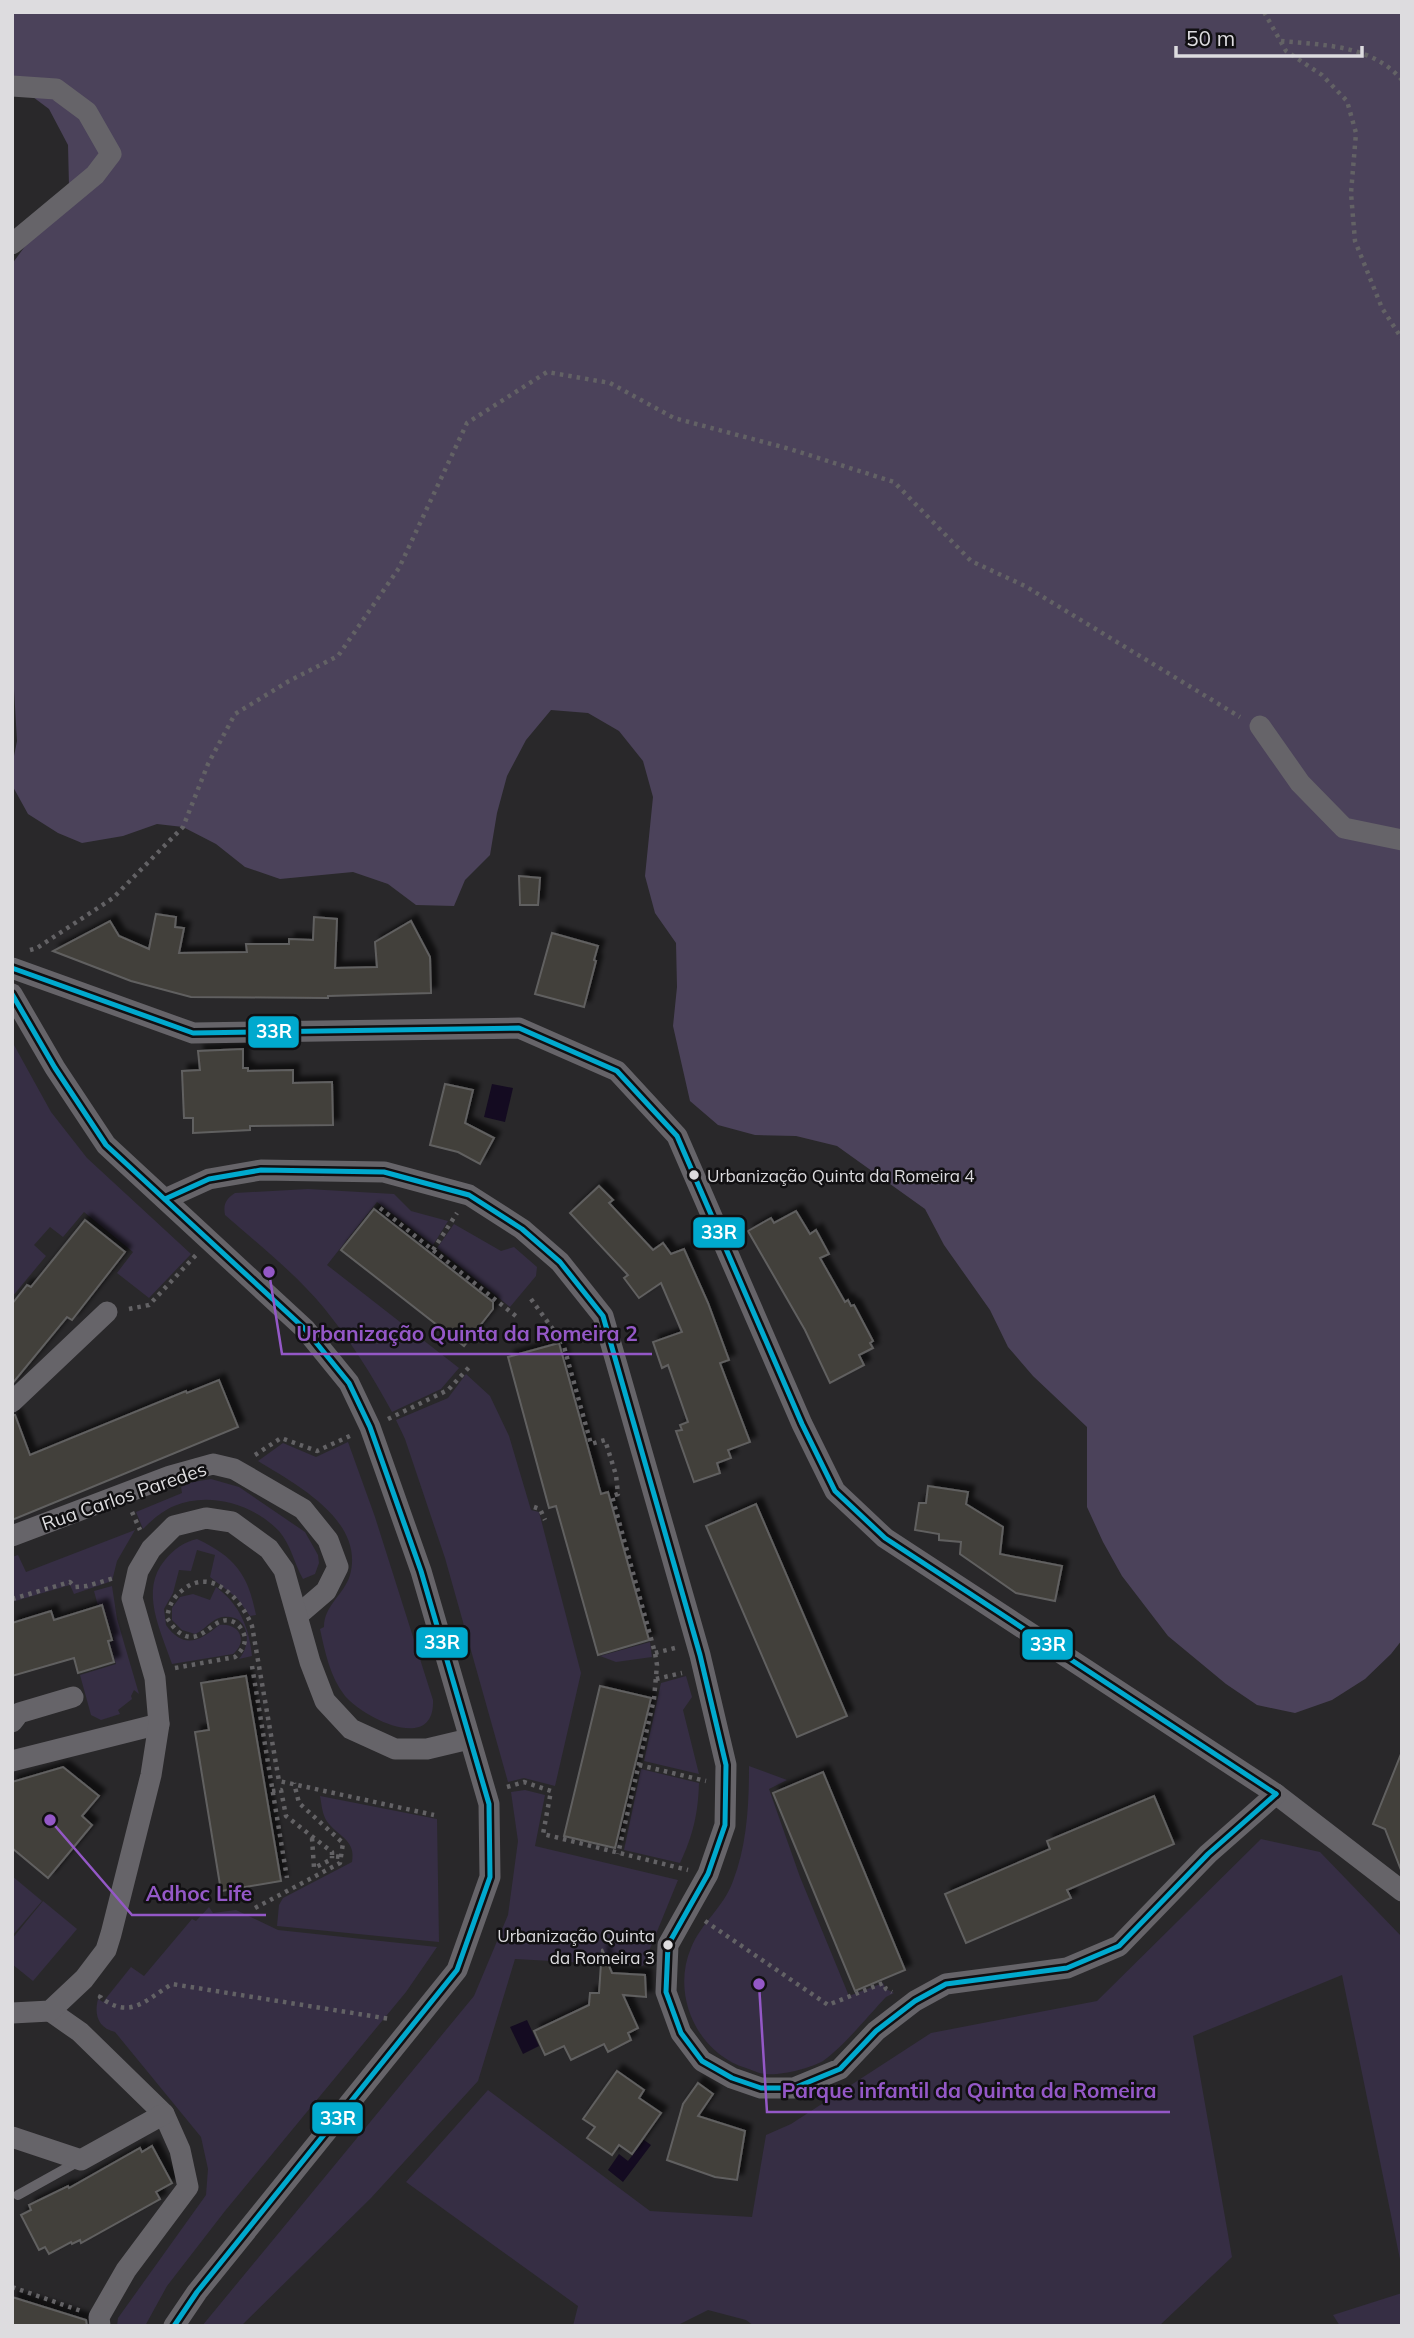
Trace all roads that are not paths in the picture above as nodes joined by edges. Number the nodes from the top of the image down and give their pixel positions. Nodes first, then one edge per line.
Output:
1 (12, 86) edge
2 (12, 244) edge
3 (1260, 726) road end
4 (1402, 840) edge
5 (19, 960) edge
6 (12, 994) edge
7 (165, 1199) junction
8 (107, 1312) road end
9 (12, 1402) edge
10 (12, 1536) edge
11 (298, 1615) junction
12 (73, 1697) dead end
13 (12, 1722) edge
14 (159, 1724) junction
15 (468, 1739) junction
16 (12, 1761) edge
17 (1276, 1794) junction
18 (1402, 1891) edge
19 (50, 2011) junction
20 (12, 2013) edge
21 (164, 2114) junction
22 (12, 2137) edge
23 (81, 2160) junction
24 (18, 2195) dead end
25 (100, 2326) edge
26 (174, 2326) edge

1 - 2 street
3 - 4 street
5 - 17 street
6 - 7 street
7 - 15 street
7 - 17 street
8 - 9 street
10 - 11 street, Rua Carlos Paredes
11 - 14 street
11 - 15 street
12 - 13 street
14 - 16 street
14 - 19 street
15 - 26 street
17 - 18 street
19 - 20 street
19 - 21 street
21 - 23 street
21 - 25 street
22 - 23 street
23 - 24 lane

